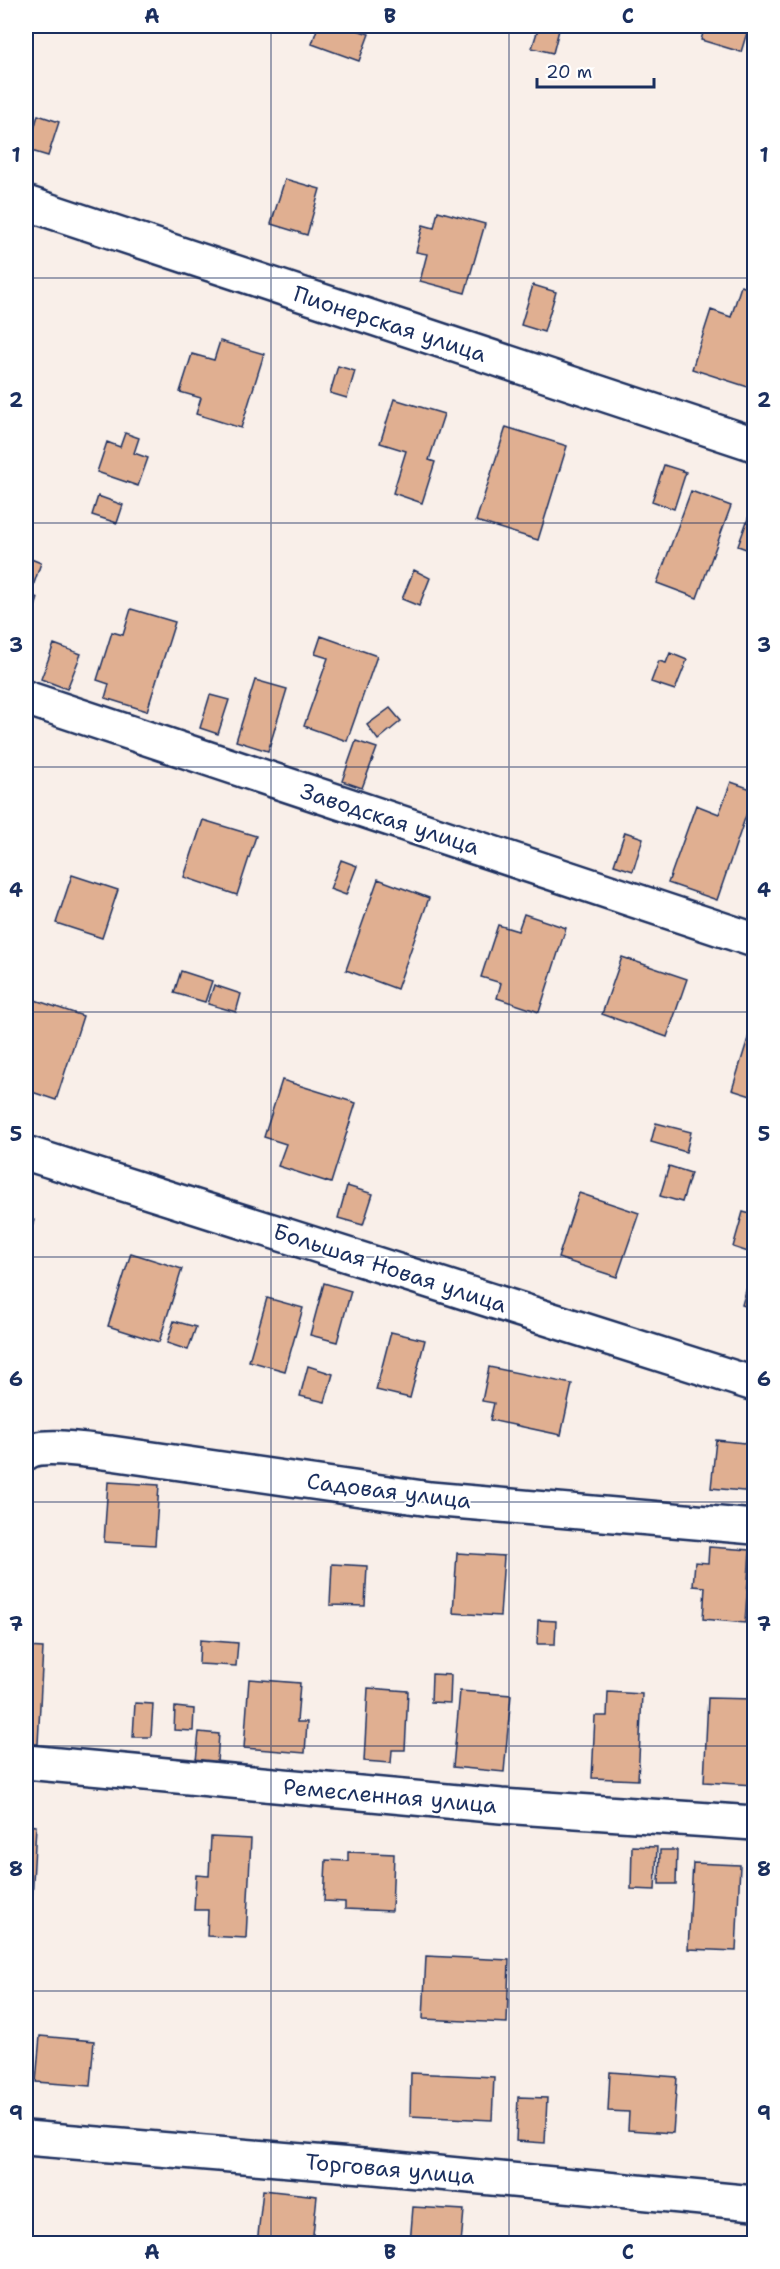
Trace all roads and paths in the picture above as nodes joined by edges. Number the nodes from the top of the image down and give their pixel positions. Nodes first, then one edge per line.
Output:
1 (26, 203) edge
2 (754, 444) edge
3 (26, 698) edge
4 (754, 940) edge
5 (26, 1153) edge
6 (754, 1384) edge
7 (26, 1454) edge
8 (754, 1527) edge
9 (26, 1762) edge
10 (754, 1823) edge
11 (26, 2138) edge
12 (754, 2203) edge

1 - 2 street, Пионерская улица
3 - 4 street, Заводская улица
5 - 6 street, Большая Новая улица
7 - 8 street, Садовая улица
9 - 10 street, Ремесленная улица
11 - 12 street, Торговая улица

